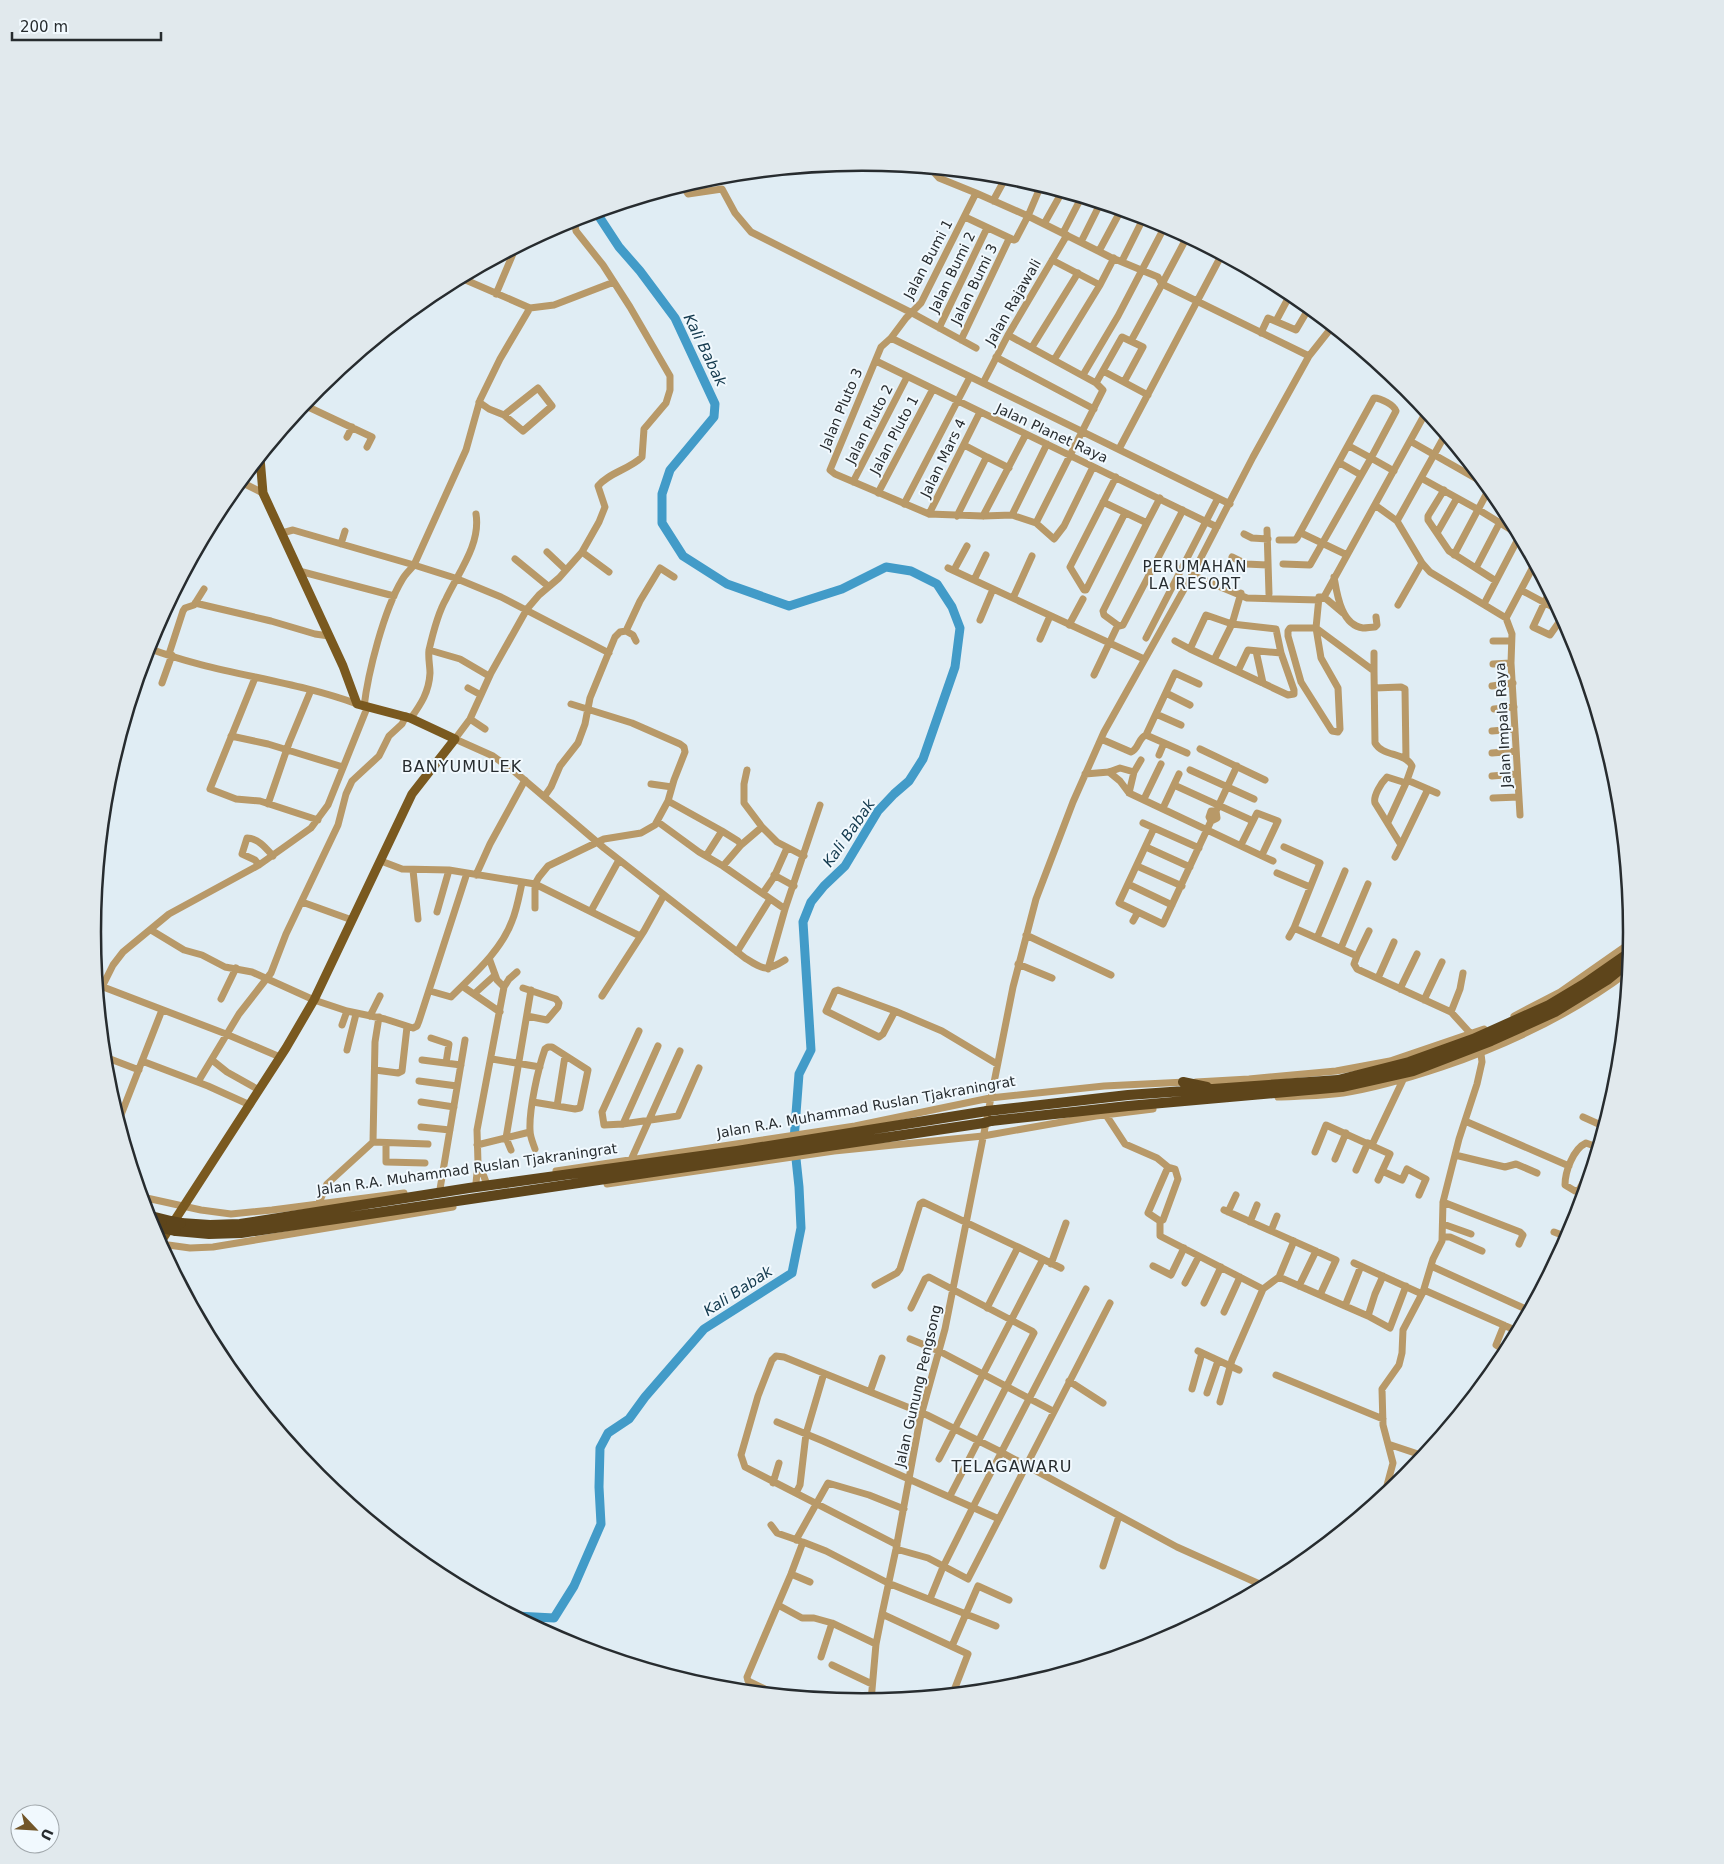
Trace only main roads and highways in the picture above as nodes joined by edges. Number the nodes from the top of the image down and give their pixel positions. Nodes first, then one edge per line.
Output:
1 (261, 466) edge
2 (1622, 958) edge
3 (1622, 968) edge
4 (1249, 1079) road end
5 (1184, 1082) road end
6 (1236, 1088) junction
7 (1218, 1094) junction
8 (1246, 1095) junction
9 (1262, 1098) road end
10 (1203, 1102) road end
11 (831, 1140) junction
12 (739, 1155) junction
13 (441, 1189) road end
14 (460, 1195) junction
15 (476, 1198) junction
16 (489, 1200) road end
17 (444, 1208) road end
18 (158, 1219) edge
19 (160, 1225) edge
20 (174, 1226) junction
21 (165, 1236) edge

1 - 21 main road
2 - 6 highway, Jalan R.A. Muhammad Ruslan Tjakraningrat
3 - 8 highway, Jalan R.A. Muhammad Ruslan Tjakraningrat
4 - 6 highway
5 - 7 highway
6 - 7 highway, Jalan R.A. Muhammad Ruslan Tjakraningrat
7 - 8 highway, Jalan R.A. Muhammad Ruslan Tjakraningrat
7 - 10 highway
7 - 11 highway, Jalan R.A. Muhammad Ruslan Tjakraningrat
7 - 11 highway, Jalan R.A. Muhammad Ruslan Tjakraningrat
8 - 9 highway
11 - 12 highway, Jalan R.A. Muhammad Ruslan Tjakraningrat
12 - 14 highway, Jalan R.A. Muhammad Ruslan Tjakraningrat
12 - 15 highway, Jalan R.A. Muhammad Ruslan Tjakraningrat
13 - 14 highway
14 - 15 highway, Jalan R.A. Muhammad Ruslan Tjakraningrat
14 - 17 highway
14 - 20 highway, Jalan R.A. Muhammad Ruslan Tjakraningrat
15 - 16 highway
18 - 20 highway, Jalan R.A. Muhammad Ruslan Tjakraningrat
19 - 20 highway, Jalan R.A. Muhammad Ruslan Tjakraningrat

